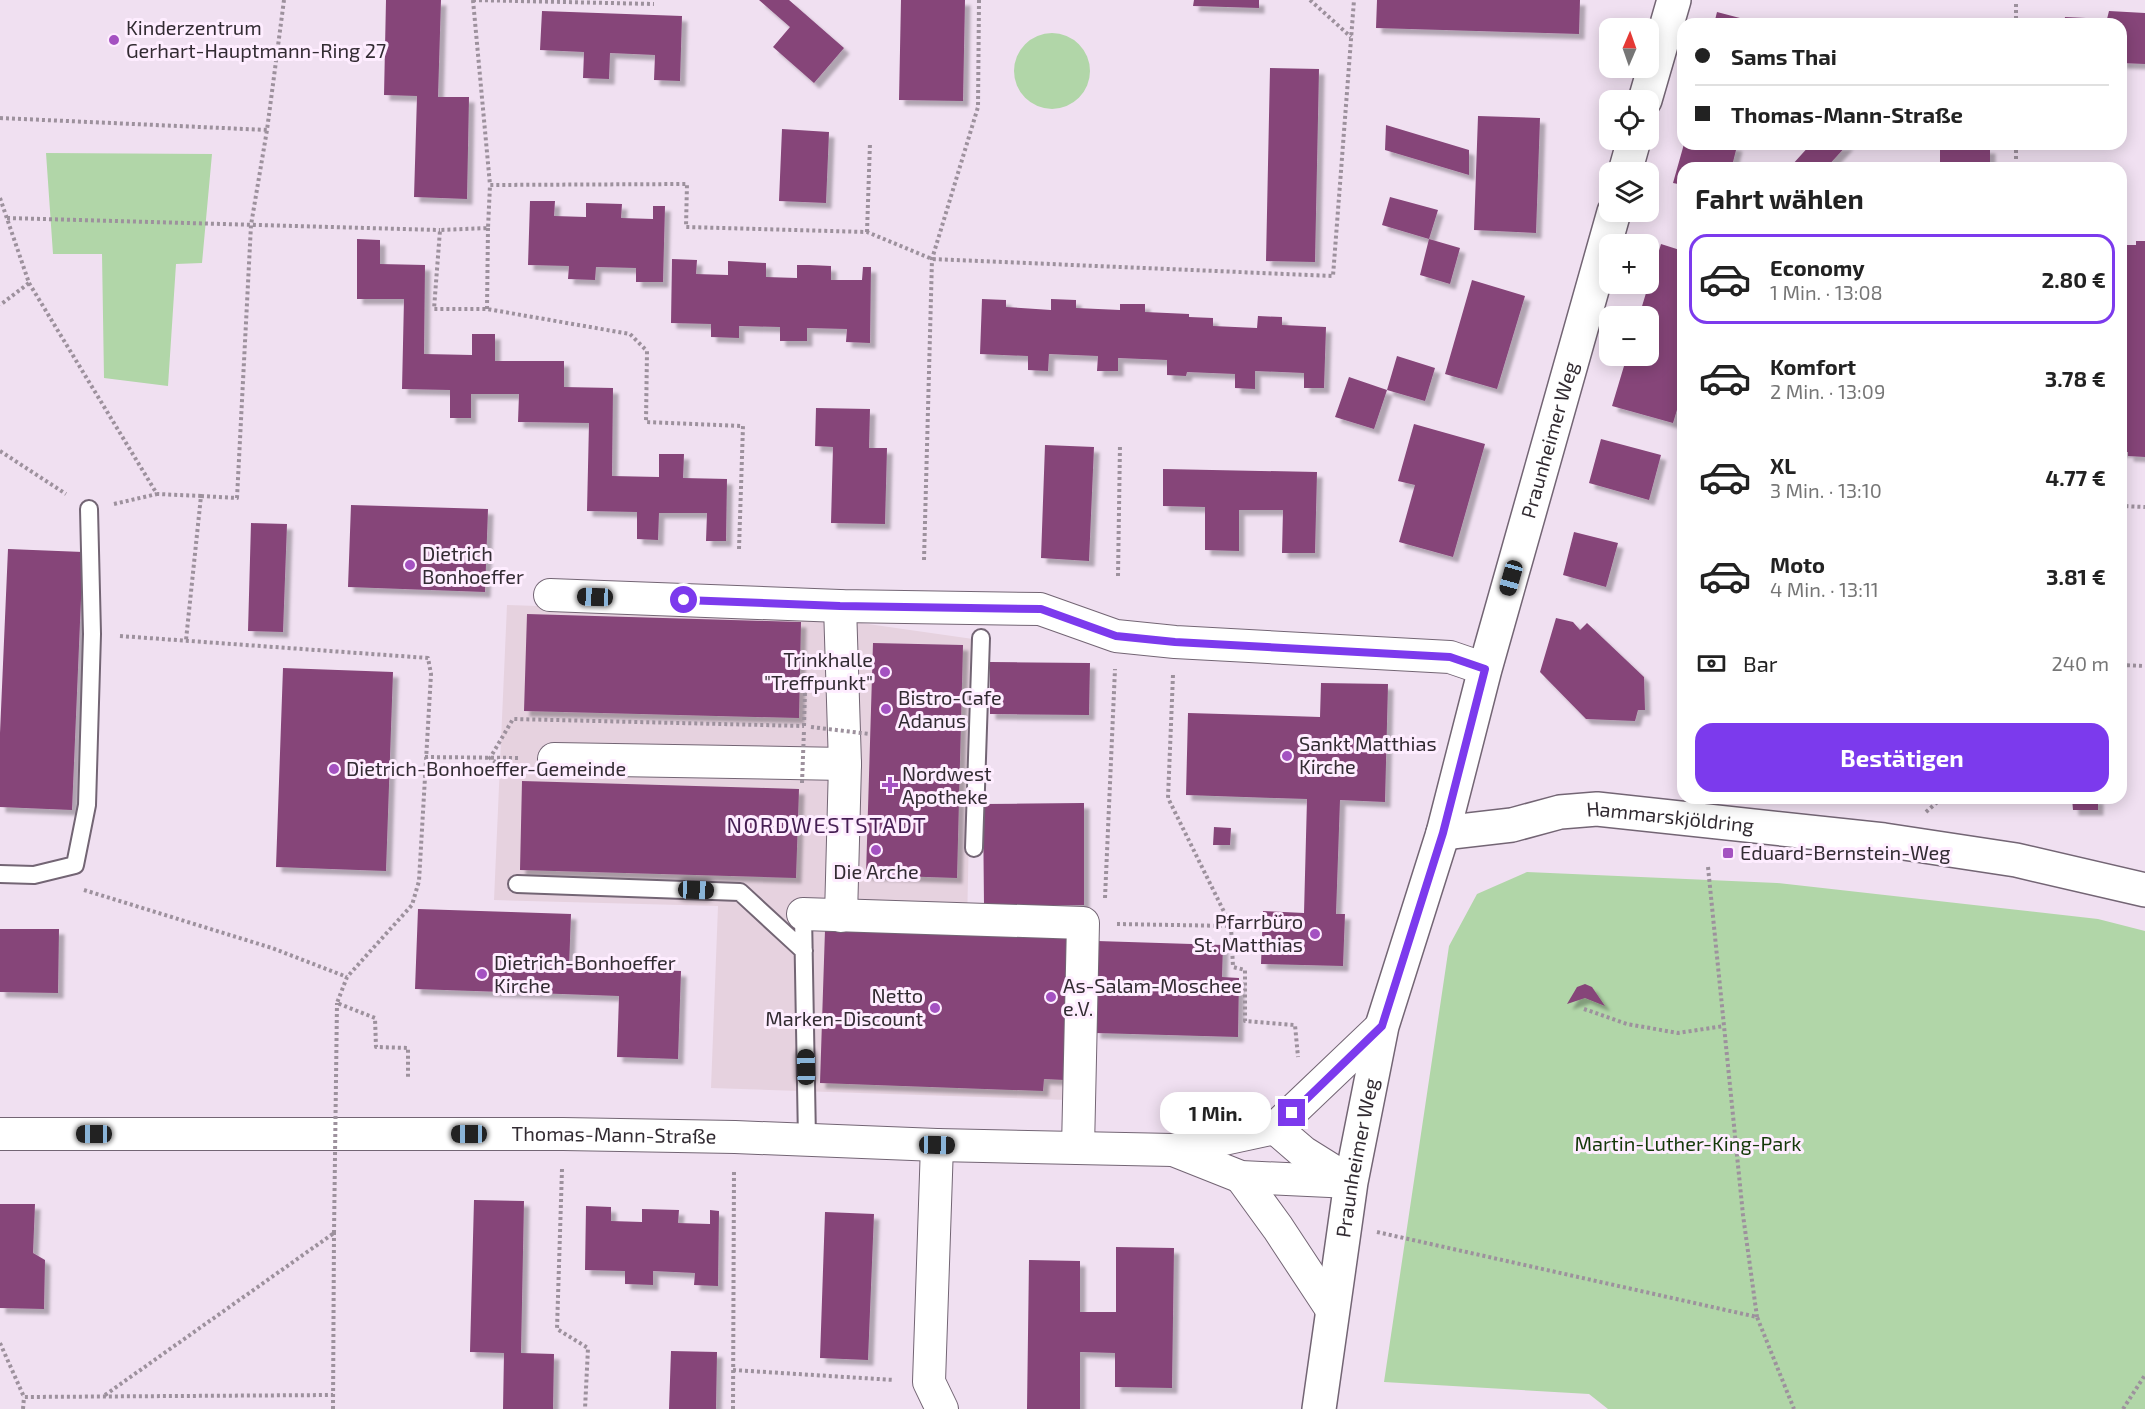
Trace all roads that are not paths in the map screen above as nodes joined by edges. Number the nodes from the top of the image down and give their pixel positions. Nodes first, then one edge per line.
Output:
1 (1674, 0) edge
2 (1648, 90) edge
3 (1611, 222) edge
4 (89, 509) road end
5 (550, 595) dead end
6 (840, 606) junction
7 (981, 638) dead end
8 (1485, 669) junction
9 (554, 759) dead end
10 (845, 764) junction
11 (1443, 833) junction
12 (974, 848) dead end
13 (0, 874) edge
14 (517, 884) dead end
15 (2145, 890) edge
16 (803, 914) joint
17 (841, 915) junction
18 (804, 951) junction
19 (1382, 1026) junction
20 (1275, 1128) junction
21 (0, 1134) edge
22 (807, 1140) junction
23 (937, 1145) junction
24 (1078, 1148) junction
25 (1173, 1150) junction
26 (1241, 1177) junction
27 (1351, 1182) junction
28 (1332, 1310) junction
29 (942, 1409) edge
30 (1319, 1409) edge

1 - 2 main road
3 - 8 main road, Praunheimer Weg
4 - 13 lane
5 - 6 street
6 - 8 street
6 - 10 street
7 - 12 lane
8 - 11 main road, Praunheimer Weg
9 - 10 street
10 - 17 street
11 - 15 main road, Hammarskjöldring
11 - 19 main road, Praunheimer Weg
14 - 18 lane
16 - 17 street
16 - 18 lane
17 - 24 street
18 - 22 lane
19 - 20 street
19 - 27 main road, Praunheimer Weg
20 - 25 street, Thomas-Mann-Straße
20 - 27 street
21 - 22 street, Thomas-Mann-Straße
22 - 23 street, Thomas-Mann-Straße
23 - 24 street, Thomas-Mann-Straße
23 - 29 street
24 - 25 street, Thomas-Mann-Straße
25 - 26 street, Thomas-Mann-Straße
26 - 27 street, Thomas-Mann-Straße
26 - 28 street
27 - 28 main road, Praunheimer Weg
28 - 30 main road, Praunheimer Weg

